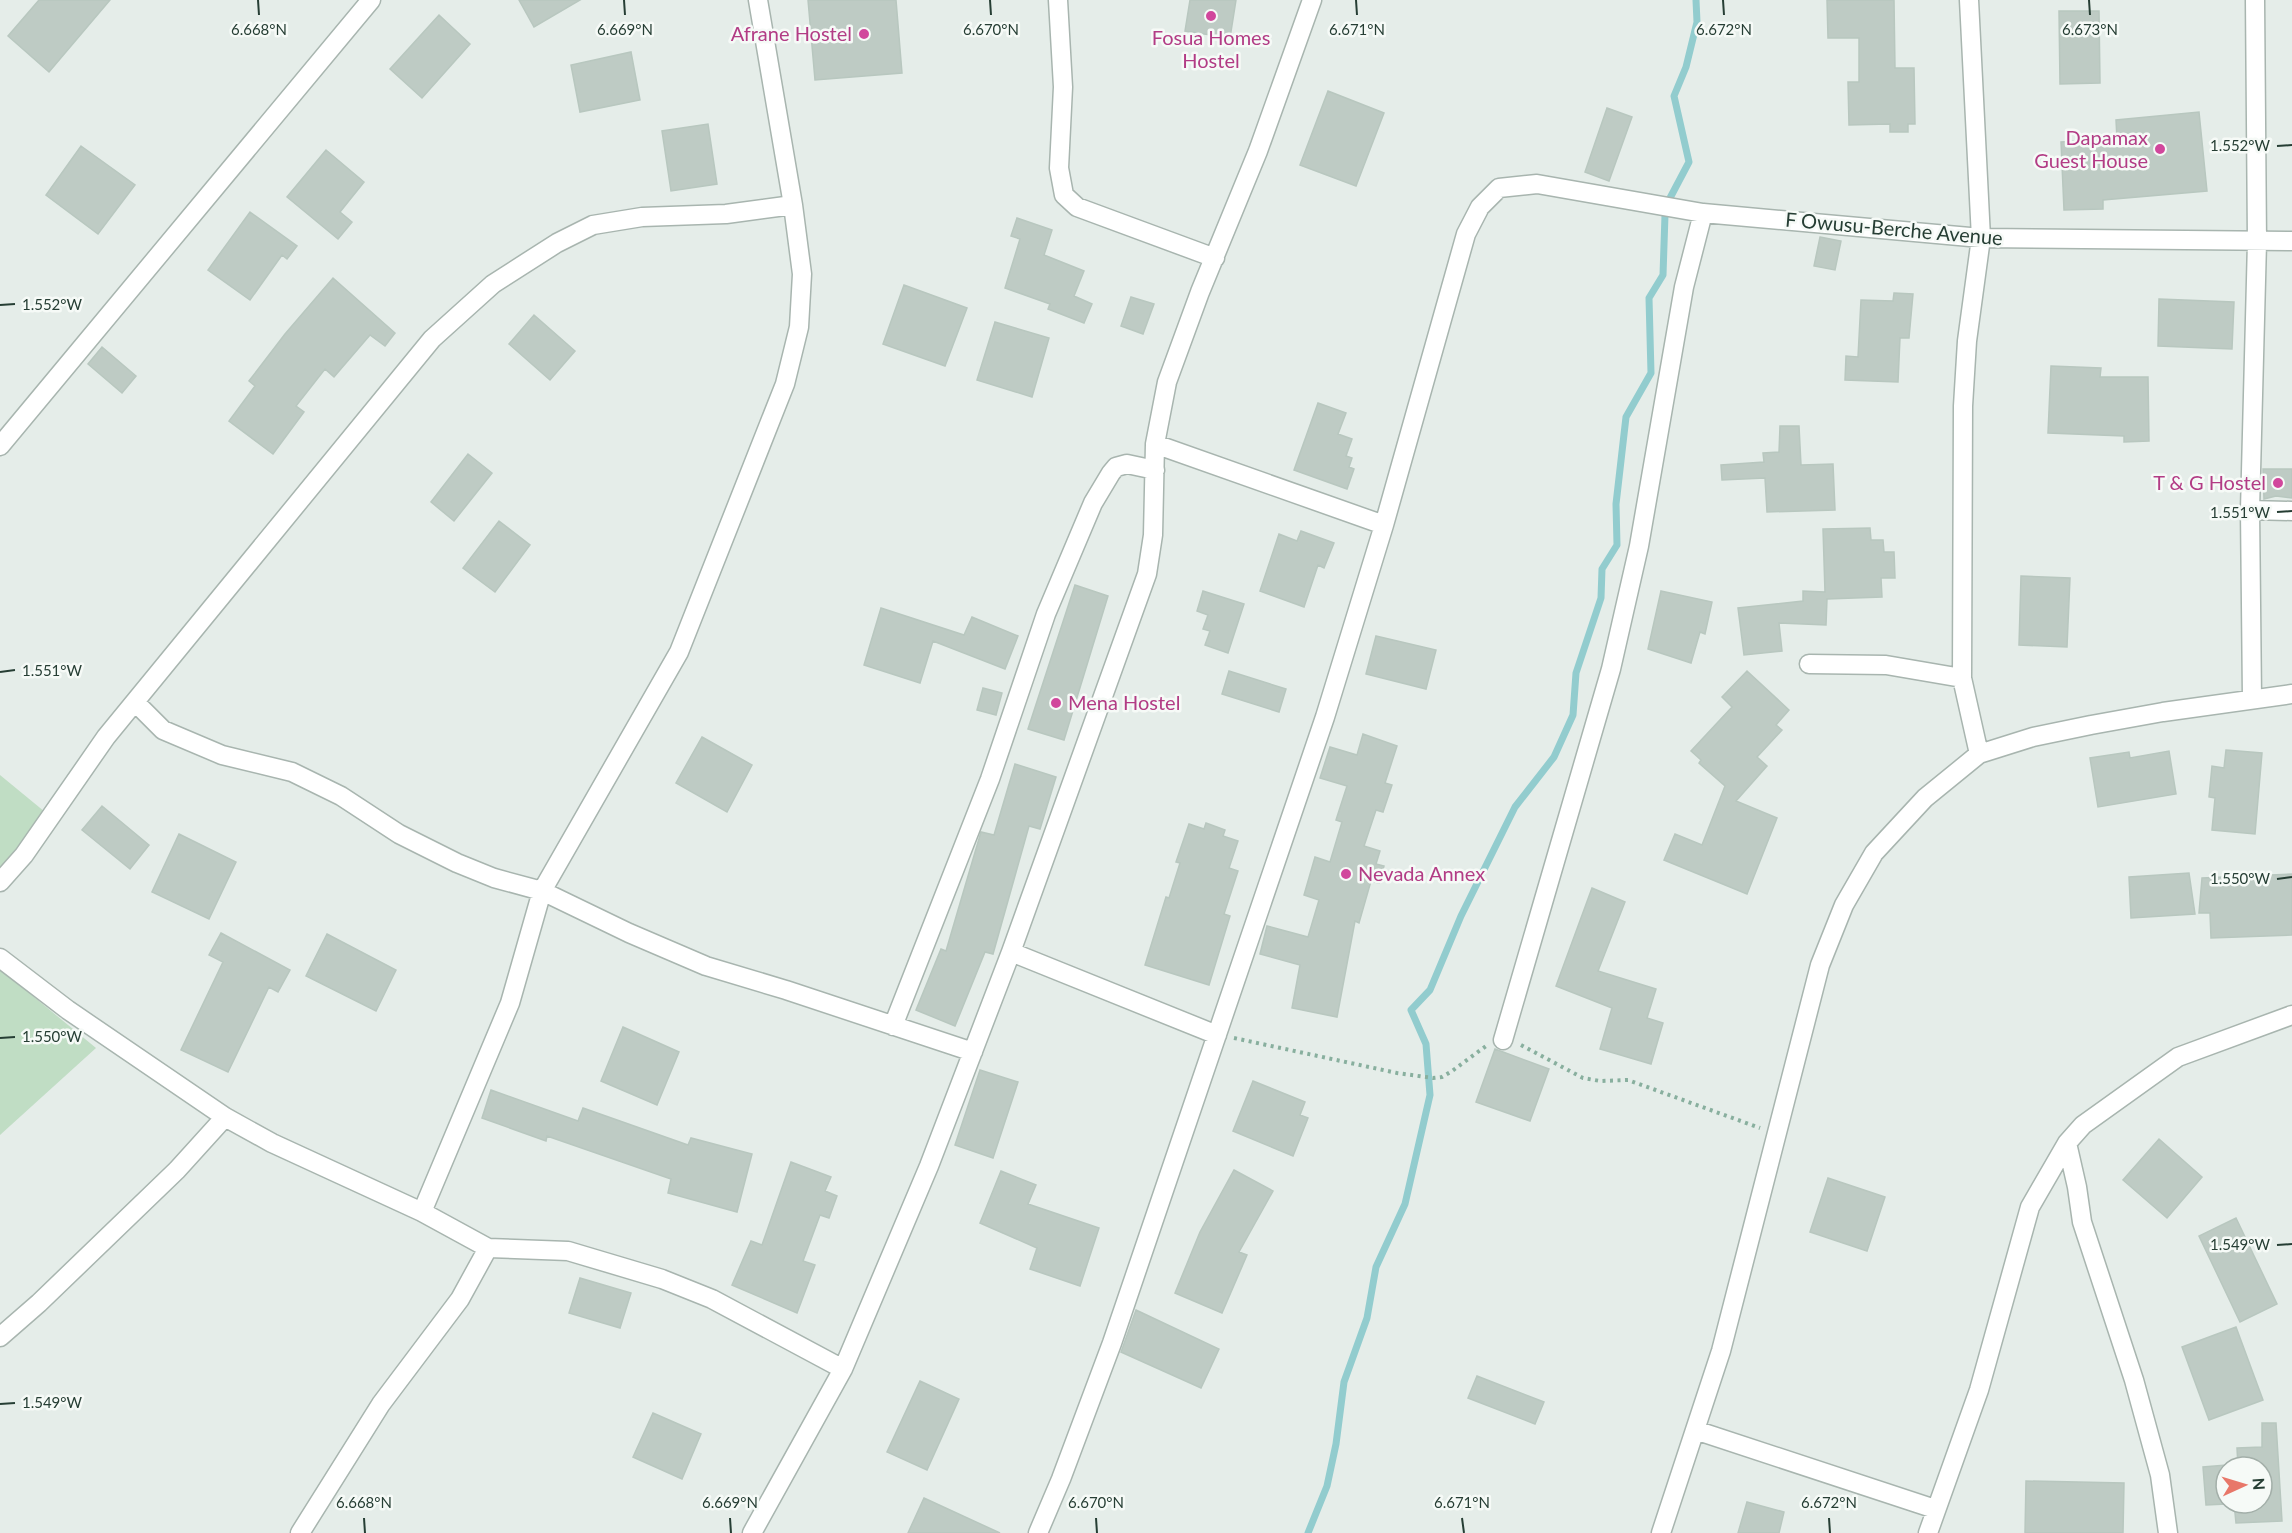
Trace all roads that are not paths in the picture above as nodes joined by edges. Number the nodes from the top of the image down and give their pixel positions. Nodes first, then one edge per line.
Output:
1 (371, 0) edge
2 (758, 0) edge
3 (1058, 0) edge
4 (1312, 0) edge
5 (1969, 0) edge
6 (2255, 0) edge
7 (793, 205) junction
8 (1703, 213) junction
9 (1981, 238) junction
10 (2257, 242) junction
11 (2292, 242) edge
12 (1215, 258) junction
13 (1155, 444) junction
14 (0, 446) edge
15 (1155, 470) junction
16 (2250, 510) junction
17 (2292, 511) edge
18 (1384, 525) junction
19 (1809, 664) dead end
20 (1962, 678) junction
21 (2292, 694) edge
22 (2252, 699) junction
23 (135, 702) junction
24 (1979, 754) junction
25 (0, 882) edge
26 (542, 891) junction
27 (1011, 952) junction
28 (0, 958) edge
29 (2292, 1015) edge
30 (893, 1026) junction
31 (1217, 1035) junction
32 (1503, 1040) road end
33 (973, 1053) junction
34 (225, 1117) junction
35 (2067, 1143) junction
36 (422, 1212) junction
37 (488, 1248) junction
38 (0, 1337) edge
39 (843, 1369) junction
40 (1695, 1430) junction
41 (1935, 1509) junction
42 (300, 1533) edge
43 (753, 1533) edge
44 (1038, 1533) edge
45 (1661, 1533) edge
46 (1928, 1533) edge
47 (2168, 1533) edge

1 - 14 street
2 - 7 street
3 - 12 street
4 - 12 street
5 - 9 street
6 - 10 street
7 - 23 street
7 - 26 street
8 - 9 street, F Owusu-Berche Avenue
8 - 18 street, F Owusu-Berche Avenue
8 - 32 street
9 - 10 street, F Owusu-Berche Avenue
9 - 20 street
10 - 11 street, F Owusu-Berche Avenue
10 - 16 street
12 - 13 street
13 - 15 street
13 - 18 street
15 - 27 street
15 - 30 street
16 - 17 street
16 - 22 street
18 - 31 street
19 - 20 street
20 - 24 street
21 - 22 street
22 - 24 street
23 - 25 street
23 - 26 street
24 - 40 street
26 - 30 street
26 - 36 street
27 - 31 street
27 - 33 street
28 - 34 street
29 - 35 street
30 - 33 street
31 - 44 street
33 - 39 street
34 - 36 street
34 - 38 street
35 - 41 street
35 - 47 street
36 - 37 street
37 - 39 street
37 - 42 street
39 - 43 street
40 - 41 street
40 - 45 street
41 - 46 street

